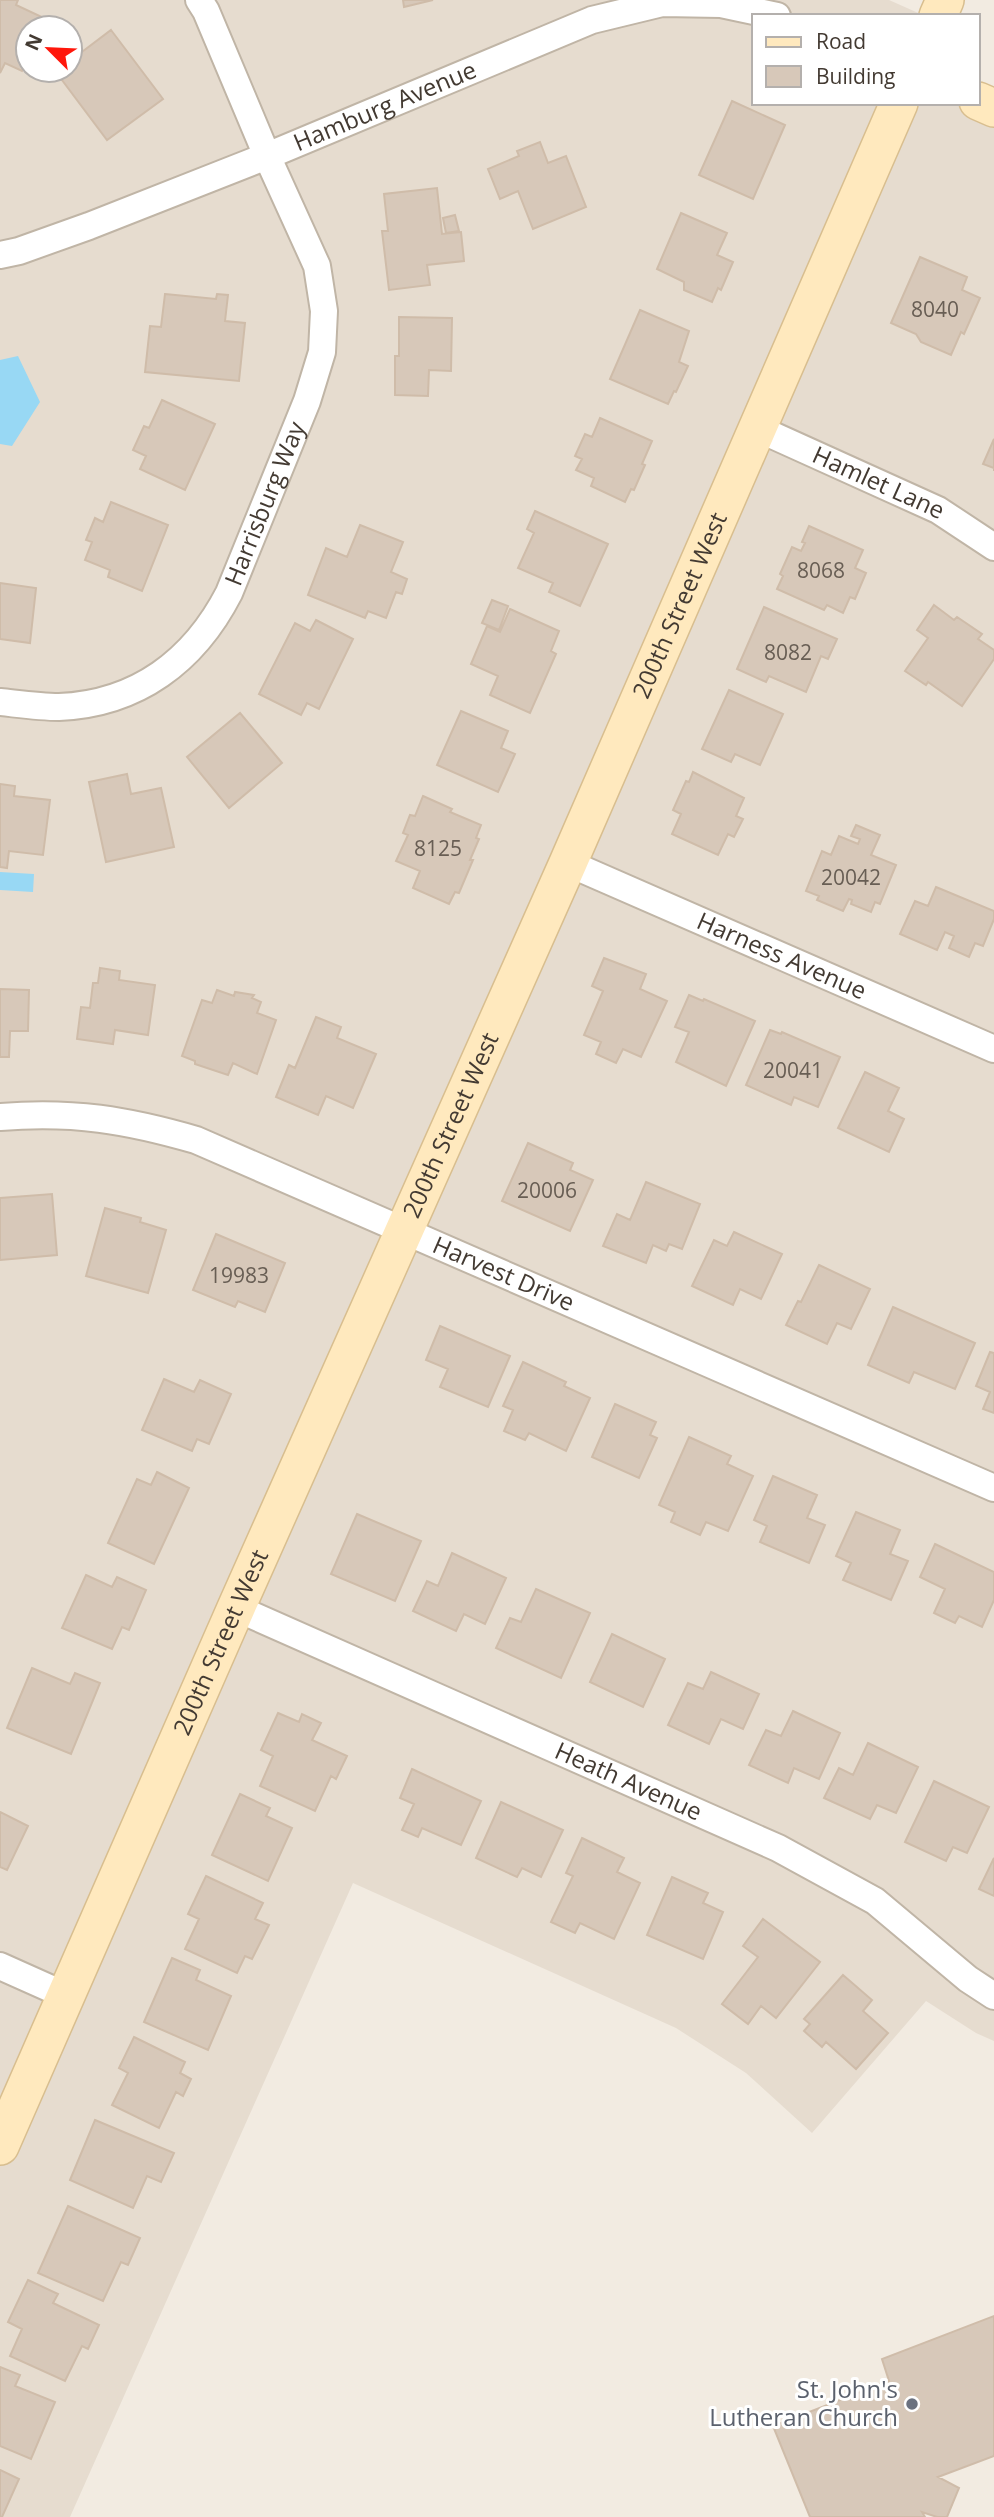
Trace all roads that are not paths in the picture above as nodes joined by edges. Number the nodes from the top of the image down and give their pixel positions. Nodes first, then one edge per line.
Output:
1 (199, 0) edge
2 (768, 14) edge
3 (898, 105) edge
4 (267, 156) junction
5 (0, 255) edge
6 (759, 429) junction
7 (994, 547) edge
8 (0, 702) edge
9 (568, 863) junction
10 (994, 1049) edge
11 (0, 1117) edge
12 (405, 1231) junction
13 (994, 1488) edge
14 (236, 1608) junction
15 (0, 1966) edge
16 (67, 1996) junction
17 (994, 1996) edge
18 (0, 2146) edge

1 - 4 street, Harrisburg Way
2 - 4 street, Hamburg Avenue
3 - 6 street, 200th Street West
4 - 5 street, Hamburg Avenue
4 - 8 street, Harrisburg Way
6 - 7 street, Hamlet Lane
6 - 9 street, 200th Street West
9 - 10 street, Harness Avenue
9 - 12 street, 200th Street West
11 - 12 street, Harvest Drive
12 - 13 street, Harvest Drive
12 - 14 street, 200th Street West
14 - 16 street, 200th Street West
14 - 17 street, Heath Avenue
15 - 16 street
16 - 18 street, 200th Street West

